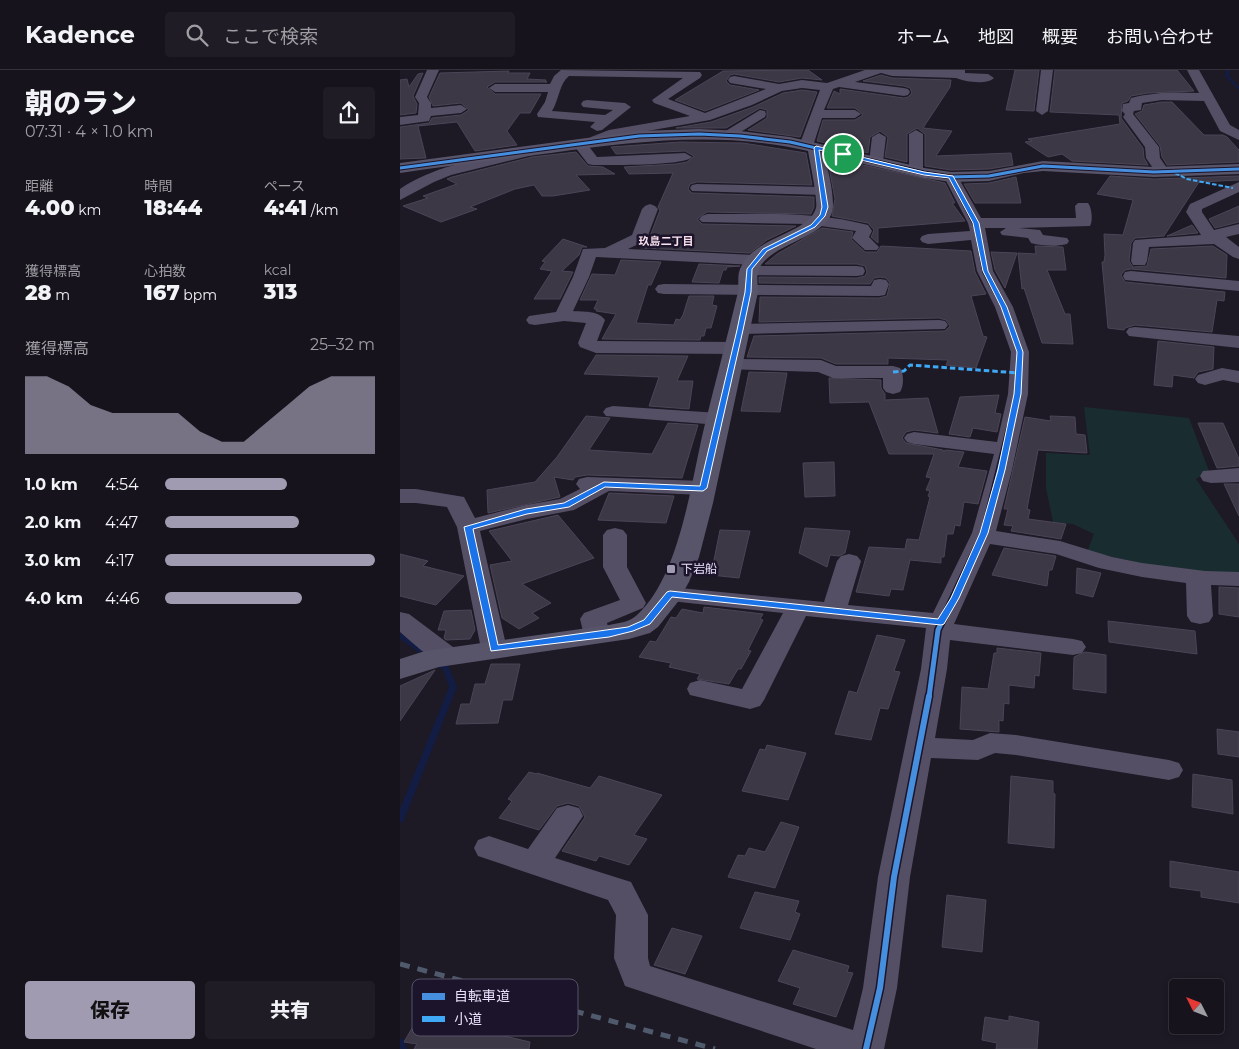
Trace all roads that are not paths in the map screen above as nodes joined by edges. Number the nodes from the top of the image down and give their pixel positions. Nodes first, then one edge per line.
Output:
1 (433, 70) edge
2 (876, 70) edge
3 (885, 70) edge
4 (1047, 70) edge
5 (1193, 70) edge
6 (621, 71) edge
7 (959, 72) edge
8 (783, 73) dead end
9 (988, 78) dead end
10 (734, 80) dead end
11 (796, 84) junction
12 (556, 85) junction
13 (677, 86) junction
14 (495, 88) dead end
15 (779, 88) junction
16 (827, 90) junction
17 (904, 92) dead end
18 (868, 98) dead end
19 (1208, 98) junction
20 (551, 102) junction
21 (461, 109) dead end
22 (1042, 111) dead end
23 (633, 112) junction
24 (424, 113) junction
25 (760, 114) dead end
26 (818, 114) junction
27 (855, 114) dead end
28 (705, 117) junction
29 (400, 121) edge
30 (663, 125) junction
31 (600, 129) junction
32 (916, 134) dead end
33 (726, 135) junction
34 (1239, 136) edge
35 (878, 137) dead end
36 (579, 142) junction
37 (811, 147) junction
38 (538, 149) junction
39 (684, 156) dead end
40 (876, 162) junction
41 (400, 168) edge
42 (1239, 169) edge
43 (916, 171) junction
44 (1162, 171) junction
45 (400, 173) edge
46 (951, 177) junction
47 (1239, 186) edge
48 (697, 188) dead end
49 (823, 191) junction
50 (405, 192) edge
51 (1083, 206) dead end
52 (650, 209) dead end
53 (1019, 218) dead end
54 (707, 219) dead end
55 (820, 220) junction
56 (976, 227) junction
57 (1239, 229) edge
58 (1216, 237) junction
59 (928, 239) dead end
60 (1061, 241) dead end
61 (871, 247) dead end
62 (607, 252) junction
63 (1239, 254) edge
64 (1139, 261) dead end
65 (857, 271) dead end
66 (751, 274) junction
67 (1131, 276) dead end
68 (880, 284) dead end
69 (1239, 286) edge
70 (664, 290) dead end
71 (564, 311) dead end
72 (536, 320) dead end
73 (939, 325) dead end
74 (1135, 332) dead end
75 (1239, 342) edge
76 (736, 348) junction
77 (1239, 377) edge
78 (1205, 379) dead end
79 (893, 388) dead end
80 (614, 412) dead end
81 (718, 418) junction
82 (914, 438) dead end
83 (1005, 449) junction
84 (1239, 475) edge
85 (1211, 476) dead end
86 (703, 488) junction
87 (400, 496) edge
88 (468, 527) junction
89 (615, 535) dead end
90 (983, 536) junction
91 (850, 561) dead end
92 (1198, 577) junction
93 (1239, 579) edge
94 (670, 594) junction
95 (799, 606) junction
96 (834, 611) junction
97 (1200, 616) dead end
98 (400, 620) edge
99 (940, 626) junction
100 (597, 635) junction
101 (1073, 647) dead end
102 (494, 649) junction
103 (424, 661) edge
104 (700, 688) dead end
105 (919, 747) junction
106 (1169, 770) dead end
107 (568, 816) dead end
108 (489, 848) dead end
109 (535, 863) junction
110 (865, 1049) edge

1 - 24 street
2 - 16 street
3 - 7 street
4 - 22 street
5 - 19 street
6 - 12 street
6 - 13 street
7 - 9 street
8 - 11 street
10 - 15 street
11 - 15 street
11 - 16 street
12 - 13 street
12 - 14 street
12 - 20 street
13 - 28 street
15 - 28 street
16 - 17 street
16 - 18 street
16 - 26 street
19 - 34 street
19 - 44 street
20 - 23 street
20 - 31 street
21 - 24 street
23 - 30 street
23 - 31 street
24 - 29 street
25 - 33 street
26 - 27 street
26 - 37 street
28 - 30 street
30 - 31 street
31 - 33 street
31 - 36 street
32 - 43 street
33 - 37 street
35 - 40 street
36 - 38 street
36 - 39 street
37 - 40 street
37 - 49 street
38 - 41 street
38 - 50 street
40 - 43 street
42 - 44 street
43 - 46 street
44 - 46 street
45 - 50 street
46 - 56 street
47 - 58 street
48 - 49 street
49 - 55 street
51 - 56 street
52 - 62 street
53 - 56 street
54 - 55 street
55 - 61 street
55 - 66 street
56 - 59 street
56 - 60 street
56 - 83 street
57 - 58 street
58 - 63 street
58 - 64 street
62 - 66 street
62 - 71 street
65 - 66 street
66 - 68 street
66 - 70 street
66 - 76 street
67 - 69 street
72 - 76 street
73 - 76 street
74 - 75 street
76 - 79 street
76 - 81 street
77 - 78 street
80 - 81 street
81 - 86 street
82 - 83 street
83 - 90 street
84 - 85 street
86 - 88 street
86 - 94 street
87 - 88 street
88 - 102 street
89 - 100 street
90 - 92 street
90 - 99 street
91 - 96 street
92 - 93 street
92 - 97 street
94 - 95 street
94 - 100 street
95 - 96 street
95 - 104 street
96 - 99 street
98 - 103 street
99 - 101 street
99 - 105 street
100 - 102 street
102 - 103 street
105 - 106 street
105 - 110 street
107 - 109 street
108 - 109 street
109 - 110 street

